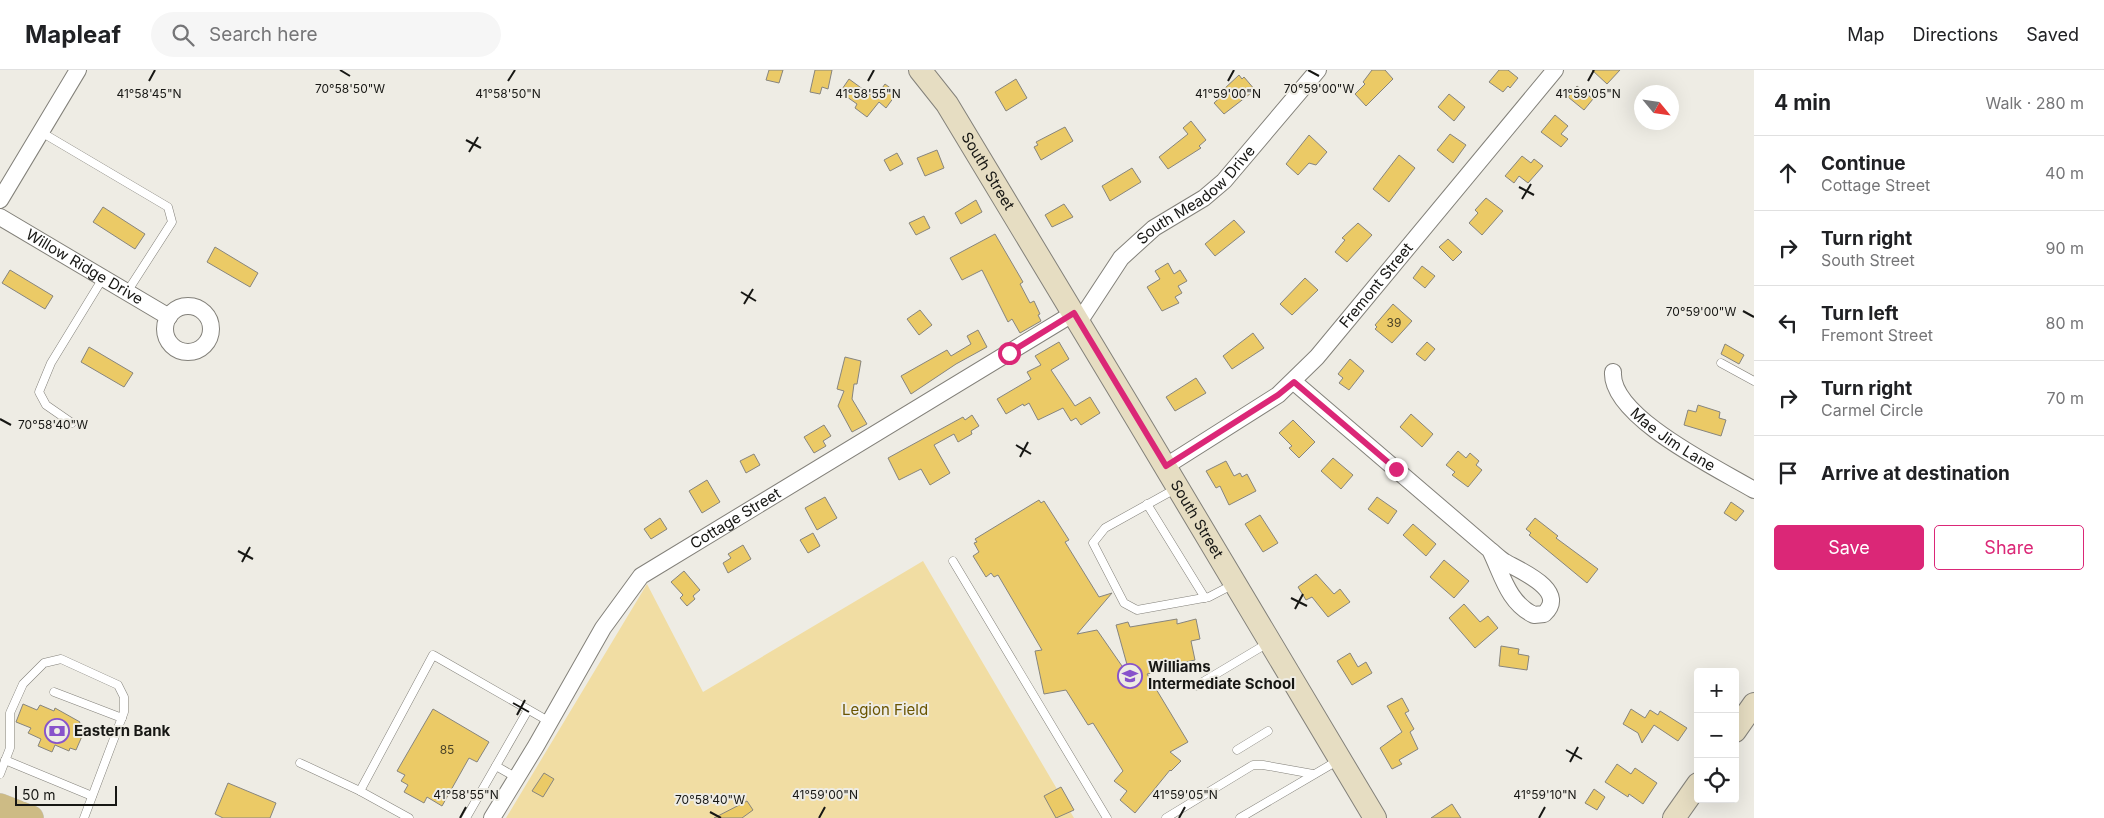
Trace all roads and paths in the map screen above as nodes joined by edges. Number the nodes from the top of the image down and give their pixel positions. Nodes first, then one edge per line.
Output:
1 (78, 70) edge
2 (920, 70) edge
3 (1318, 70) edge
4 (1555, 70) edge
5 (40, 132) junction
6 (0, 200) edge
7 (0, 217) edge
8 (103, 278) junction
9 (127, 292) junction
10 (169, 317) dead end
11 (1076, 318) junction
12 (1721, 363) dead end
13 (1613, 372) dead end
14 (1754, 381) edge
15 (1294, 382) junction
16 (72, 422) dead end
17 (1166, 466) junction
18 (1179, 487) junction
19 (1754, 490) edge
20 (1147, 504) junction
21 (1490, 550) dead end
22 (953, 561) dead end
23 (1234, 584) junction
24 (1205, 598) junction
25 (1268, 642) junction
26 (1196, 686) dead end
27 (54, 692) dead end
28 (1754, 704) edge
29 (528, 710) junction
30 (122, 718) junction
31 (550, 722) junction
32 (1739, 725) edge
33 (1268, 731) dead end
34 (1236, 750) dead end
35 (6, 760) junction
36 (1339, 760) junction
37 (300, 763) dead end
38 (496, 766) junction
39 (0, 774) edge
40 (1314, 774) junction
41 (517, 778) junction
42 (1694, 790) edge
43 (360, 791) junction
44 (92, 796) junction
45 (0, 806) edge
46 (31, 818) edge
47 (84, 818) edge
48 (409, 818) edge
49 (466, 818) edge
50 (492, 818) edge
51 (1107, 818) edge
52 (1166, 818) edge
53 (1240, 818) edge
54 (1375, 818) edge
55 (1674, 818) edge

1 - 5 street
2 - 11 street, South Street
3 - 11 street, South Meadow Drive
4 - 15 street, Fremont Street
5 - 6 street
5 - 9 lane
7 - 8 street, Willow Ridge Drive
8 - 9 street, Willow Ridge Drive
8 - 16 lane
9 - 10 street, Willow Ridge Drive
11 - 17 street, South Street
11 - 31 street, Cottage Street
12 - 14 lane
13 - 19 street, Mae Jim Lane
15 - 17 street, Fremont Street
15 - 21 street
17 - 18 street, South Street
18 - 20 lane
18 - 23 street, South Street
20 - 24 lane
20 - 24 lane
22 - 51 lane
23 - 24 lane
23 - 25 street, South Street
25 - 26 lane
25 - 36 street, South Street
27 - 30 lane
28 - 32 street
29 - 31 lane
29 - 38 lane
29 - 43 lane
30 - 35 lane
30 - 44 lane
31 - 41 street, Cottage Street
33 - 34 lane
35 - 39 lane
35 - 44 lane
36 - 40 lane
36 - 54 street, South Street
37 - 43 lane
38 - 41 lane
38 - 49 lane
40 - 52 lane
40 - 53 lane
41 - 50 street, Cottage Street
42 - 55 street
43 - 48 lane
44 - 47 lane
45 - 46 main road

